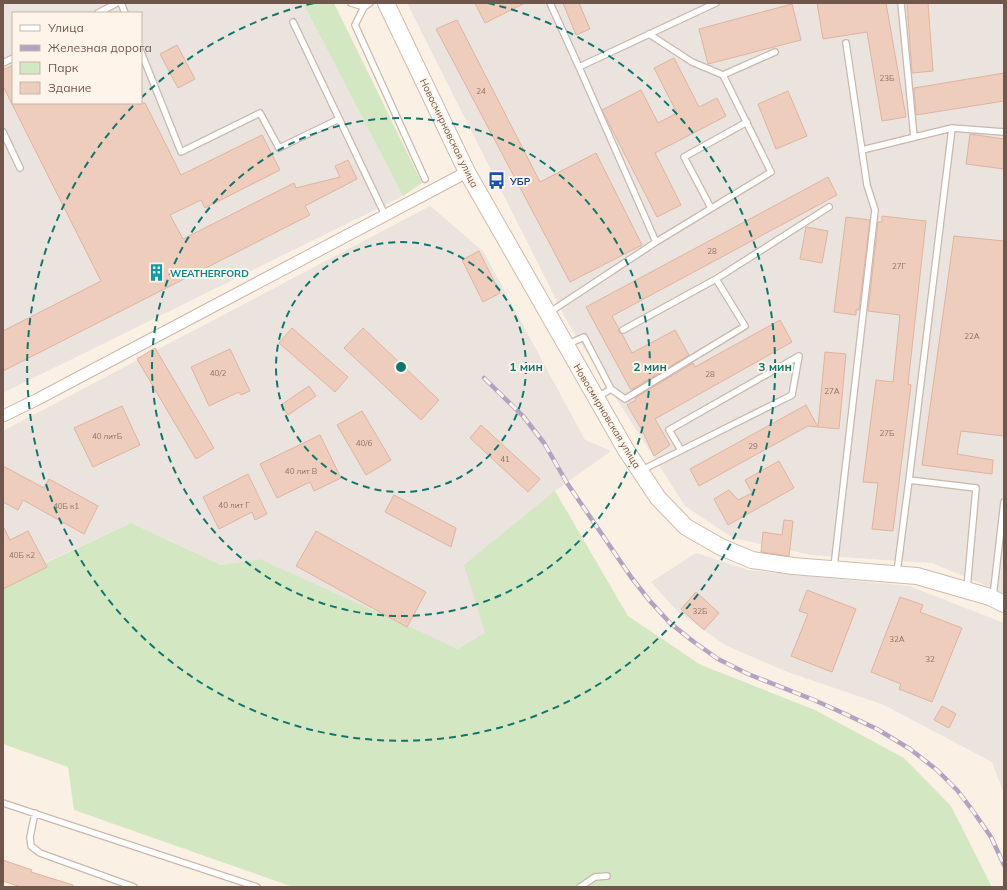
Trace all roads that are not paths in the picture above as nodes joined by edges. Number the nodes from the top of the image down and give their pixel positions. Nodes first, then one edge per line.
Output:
1 (117, 3) edge
2 (351, 3) edge
3 (370, 3) edge
4 (386, 3) edge
5 (550, 3) edge
6 (716, 3) edge
7 (901, 3) edge
8 (364, 7) junction
9 (100, 12) edge
10 (293, 22) dead end
11 (649, 34) junction
12 (846, 43) dead end
13 (775, 52) dead end
14 (142, 54) edge
15 (12, 58) edge
16 (3, 63) edge
17 (579, 67) junction
18 (723, 75) junction
19 (339, 119) junction
20 (747, 122) junction
21 (952, 128) junction
22 (3, 132) edge
23 (1004, 132) edge
24 (914, 137) junction
25 (862, 150) junction
26 (20, 168) dead end
27 (467, 172) junction
28 (425, 179) dead end
29 (829, 207) dead end
30 (712, 208) junction
31 (385, 215) junction
32 (656, 242) junction
33 (716, 278) junction
34 (548, 314) junction
35 (624, 330) dead end
36 (566, 345) junction
37 (611, 388) junction
38 (596, 399) junction
39 (3, 416) edge
40 (681, 450) junction
41 (640, 471) junction
42 (909, 480) junction
43 (1004, 502) edge
44 (833, 570) junction
45 (897, 575) junction
46 (967, 591) junction
47 (999, 601) edge
48 (3, 803) edge
49 (35, 813) junction
50 (607, 876) dead end
51 (134, 887) edge
52 (257, 887) edge
53 (580, 887) edge

1 - 9 lane
2 - 8 lane
3 - 8 lane
4 - 27 street, Новосмирновская улица
5 - 17 lane
6 - 11 lane
7 - 24 lane
8 - 28 lane
10 - 19 lane
11 - 17 lane
11 - 18 lane
12 - 25 lane
13 - 18 lane
14 - 19 lane
15 - 16 lane
17 - 32 lane
18 - 20 lane
19 - 31 lane
20 - 30 lane
20 - 30 lane
21 - 23 lane
21 - 24 lane
21 - 42 lane
22 - 26 lane
24 - 25 lane
25 - 44 lane
27 - 31 street
27 - 34 street, Новосмирновская улица
29 - 33 lane
30 - 32 lane
31 - 39 street
32 - 34 lane
33 - 35 lane
33 - 37 lane
34 - 36 street, Новосмирновская улица
36 - 37 lane
36 - 38 street, Новосмирновская улица
37 - 38 lane
38 - 41 street, Новосмирновская улица
40 - 40 lane
40 - 41 lane
41 - 44 street, Новосмирновская улица
42 - 45 lane
42 - 46 lane
43 - 47 lane
44 - 45 street, Новосмирновская улица
45 - 46 street, Новосмирновская улица
46 - 47 street, Новосмирновская улица
48 - 49 lane
49 - 51 lane
49 - 52 lane
50 - 53 lane

